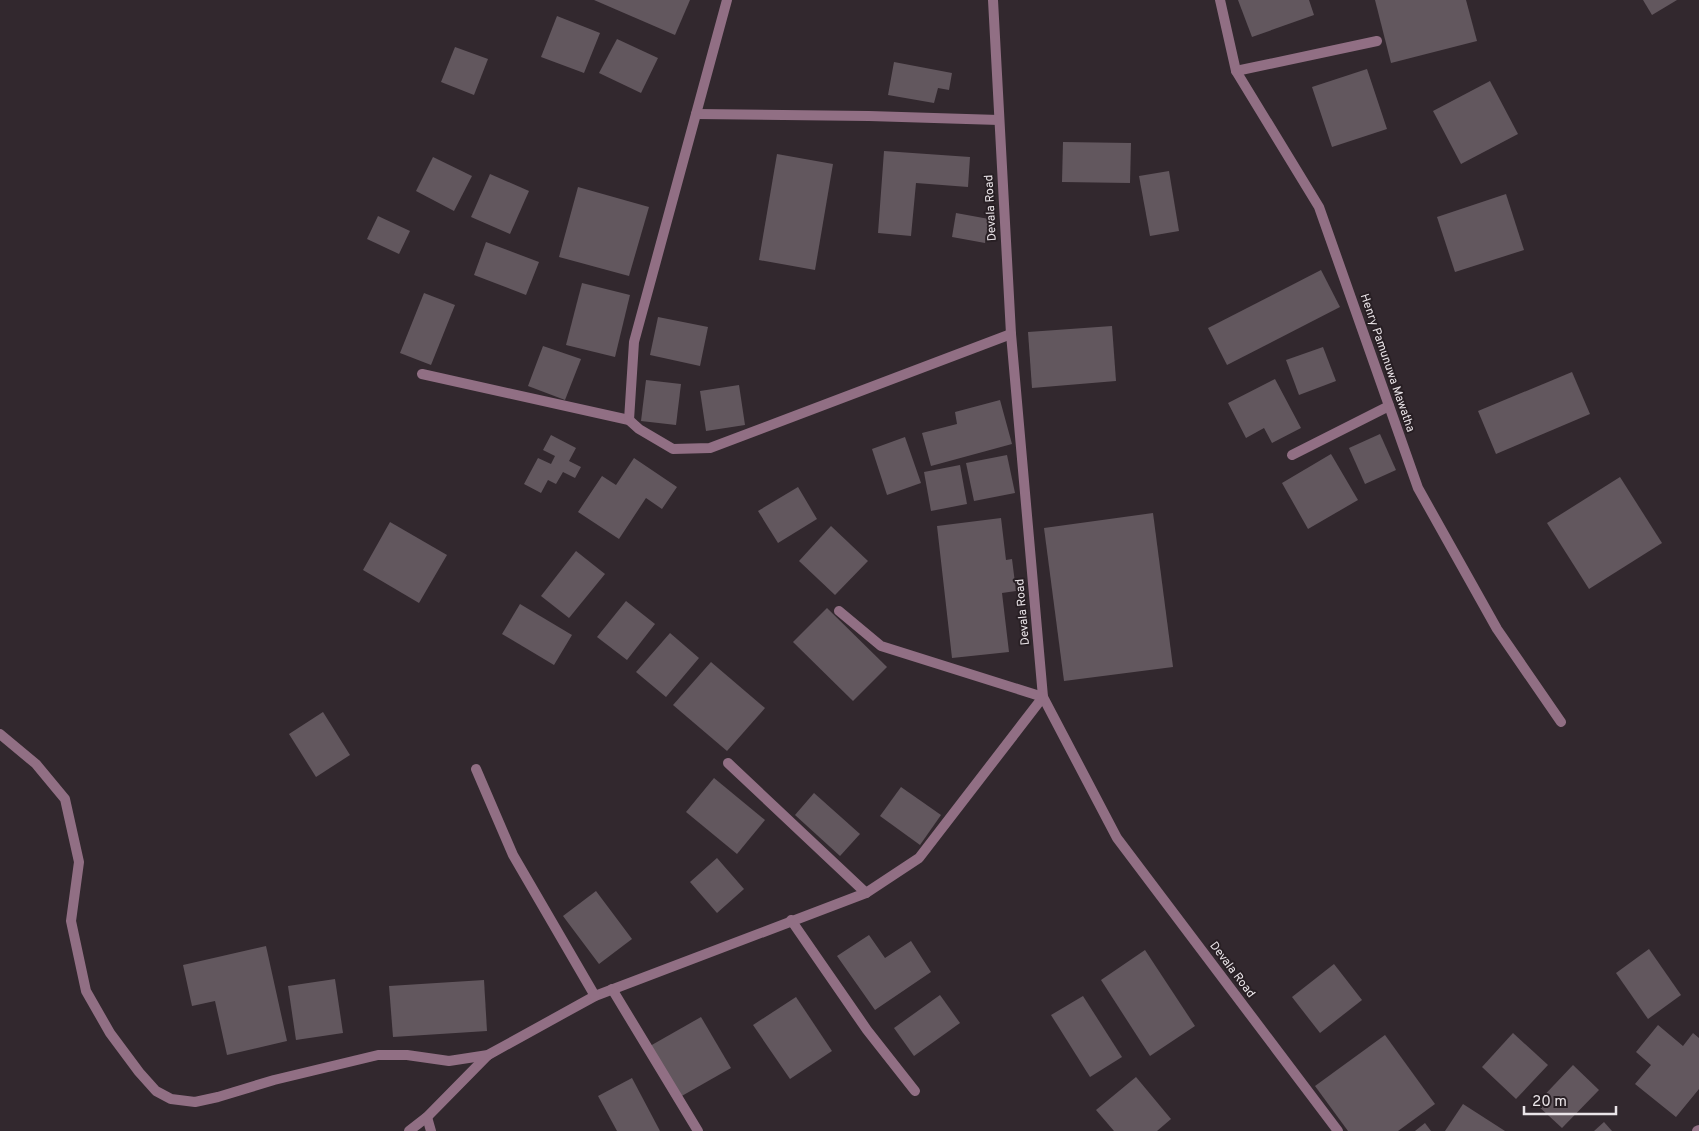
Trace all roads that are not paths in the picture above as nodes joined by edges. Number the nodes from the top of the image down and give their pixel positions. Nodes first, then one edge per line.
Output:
1 (727, 0) edge
2 (993, 0) edge
3 (1220, 0) edge
4 (1377, 41) dead end
5 (1236, 71) junction
6 (696, 114) junction
7 (999, 120) junction
8 (1011, 334) junction
9 (422, 374) dead end
10 (1389, 406) junction
11 (629, 420) junction
12 (1292, 455) dead end
13 (839, 611) dead end
14 (1043, 697) junction
15 (1561, 722) dead end
16 (0, 734) edge
17 (728, 763) dead end
18 (476, 770) dead end
19 (866, 893) junction
20 (791, 920) junction
21 (612, 989) junction
22 (595, 996) junction
23 (488, 1055) junction
24 (915, 1091) dead end
25 (427, 1117) junction
26 (409, 1131) edge
27 (431, 1131) edge
28 (698, 1131) edge
29 (1338, 1131) edge

1 - 6 street
2 - 7 street, Devala Road
3 - 5 street, Henry Pamunuwa Mawatha
4 - 5 street
5 - 10 street, Henry Pamunuwa Mawatha
6 - 7 street
6 - 11 street
7 - 8 street, Devala Road
8 - 11 street
8 - 14 street, Devala Road
9 - 11 street
10 - 12 street
10 - 15 street, Henry Pamunuwa Mawatha
13 - 14 street
14 - 19 street
14 - 29 street, Devala Road
16 - 23 street
17 - 19 street
18 - 22 street
19 - 20 street
20 - 21 street
20 - 24 street
21 - 22 street
21 - 28 street
22 - 23 street
23 - 25 street
25 - 26 street
25 - 27 street

